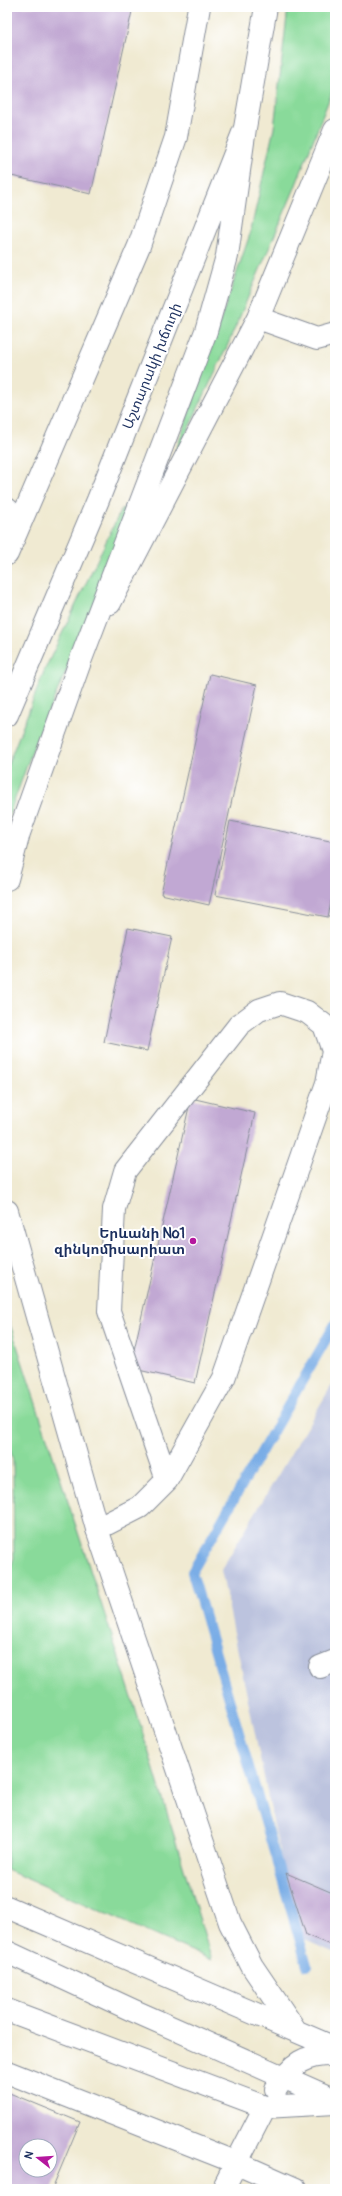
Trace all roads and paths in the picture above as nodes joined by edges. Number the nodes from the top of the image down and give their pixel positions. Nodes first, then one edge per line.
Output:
1 (199, 7) edge
2 (266, 7) edge
3 (244, 128) junction
4 (335, 130) edge
5 (258, 318) junction
6 (335, 334) edge
7 (14, 515) edge
8 (7, 554) edge
9 (81, 659) junction
10 (7, 715) edge
11 (7, 879) edge
12 (7, 1211) edge
13 (167, 1480) junction
14 (97, 1529) junction
15 (7, 1907) edge
16 (7, 1952) edge
17 (7, 2010) edge
18 (296, 2031) junction
19 (335, 2048) edge
20 (335, 2055) edge
21 (7, 2072) edge
22 (282, 2077) junction
23 (335, 2100) edge
24 (335, 2103) edge
25 (265, 2107) junction
26 (235, 2162) junction
27 (223, 2189) edge
28 (296, 2189) edge

1 - 7 main road
2 - 3 main road, Աշտարակի խճուղի
3 - 9 main road
3 - 10 main road, Աշտարակի խճուղի
4 - 5 main road
5 - 6 main road
5 - 9 main road
7 - 8 main road
9 - 11 main road
12 - 14 main road
13 - 13 main road
13 - 14 main road
14 - 18 main road
15 - 18 main road
16 - 22 main road
17 - 25 main road
18 - 19 main road
20 - 22 main road
21 - 26 main road
22 - 23 main road
22 - 25 main road
24 - 25 main road
25 - 26 main road
26 - 27 main road
26 - 28 main road

